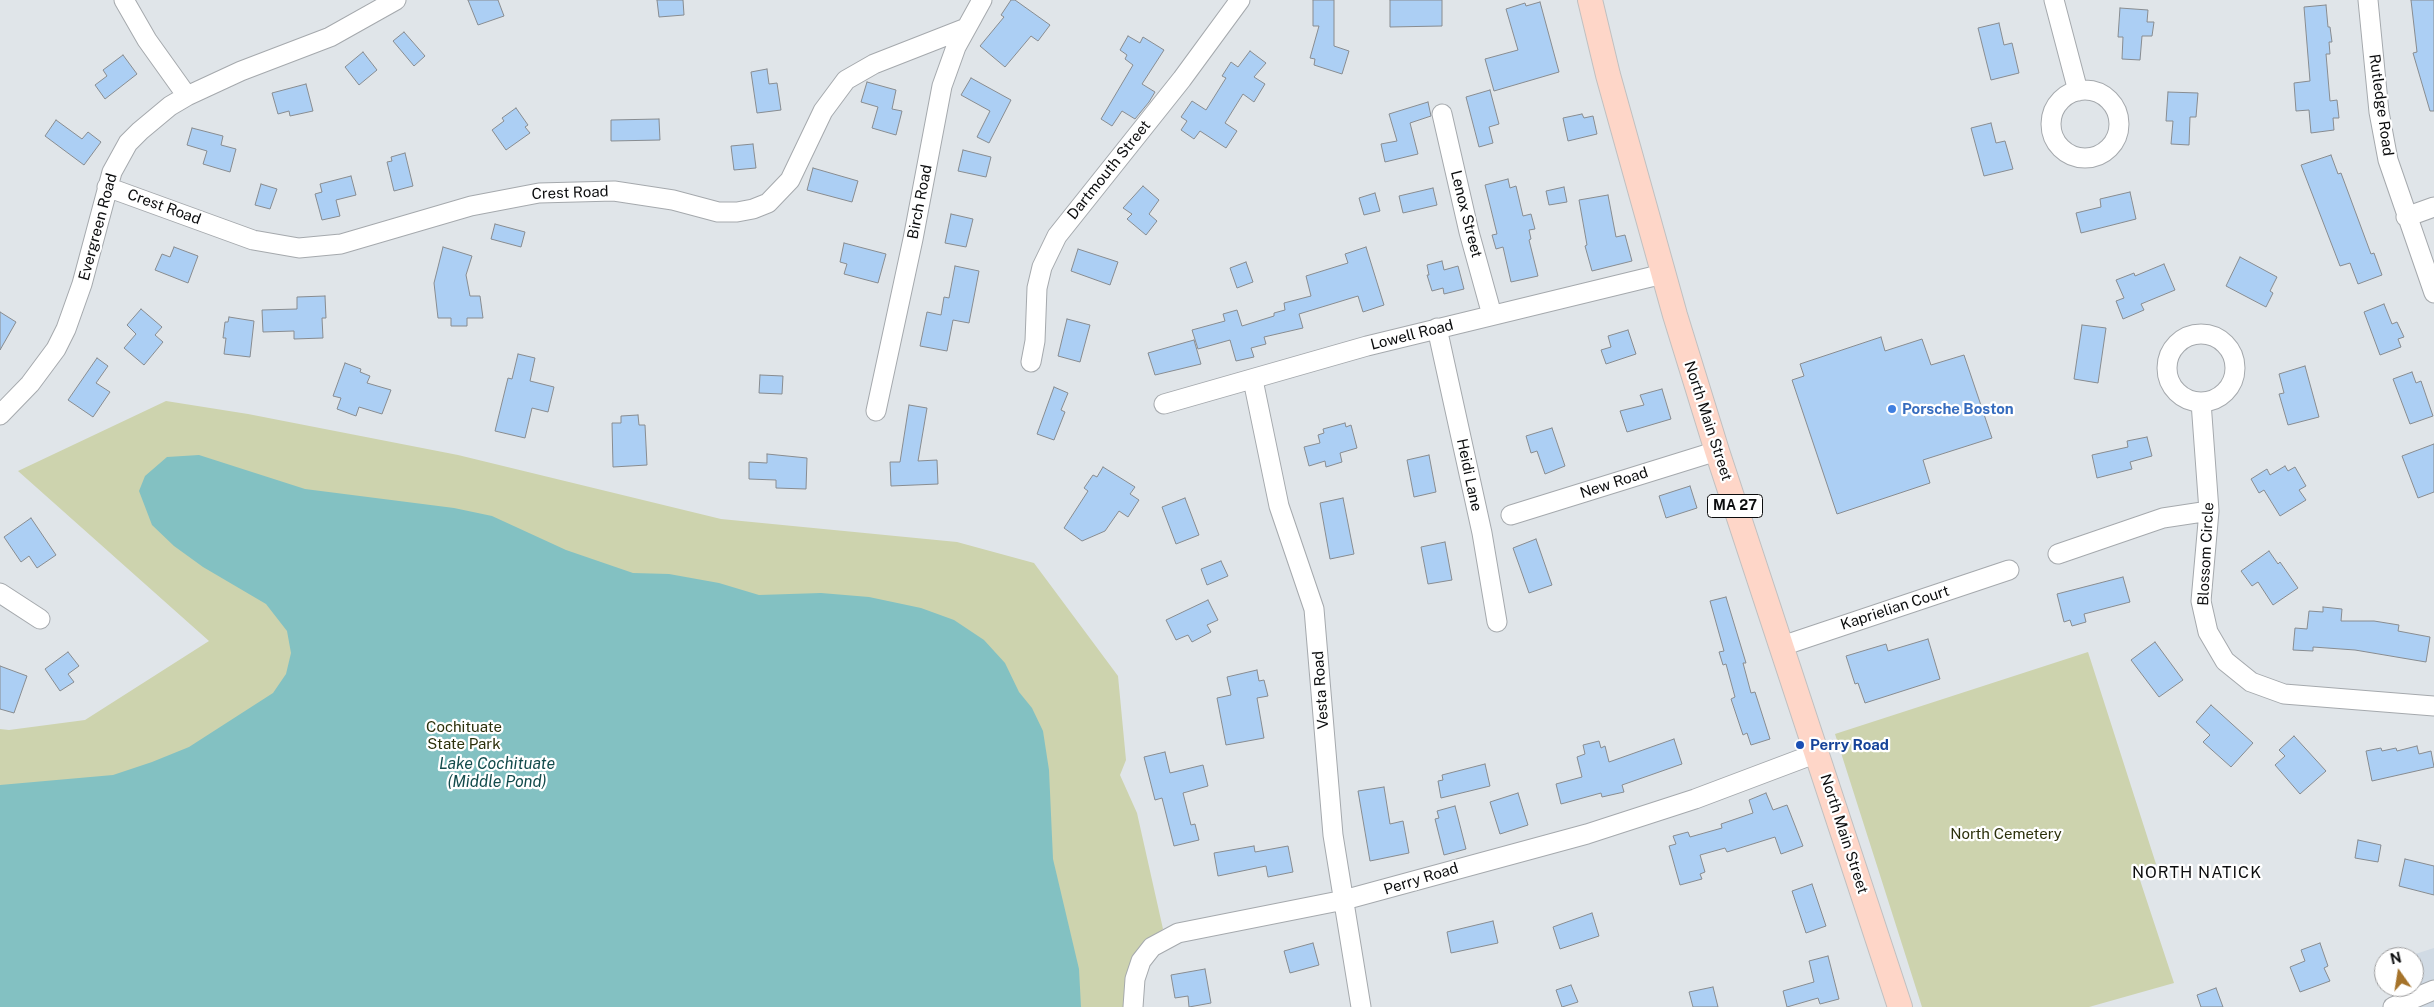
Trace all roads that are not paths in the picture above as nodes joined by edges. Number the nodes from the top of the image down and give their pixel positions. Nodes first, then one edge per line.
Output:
1 (124, 0) edge
2 (396, 0) edge
3 (982, 0) edge
4 (1240, 0) edge
5 (1590, 0) edge
6 (2054, 0) edge
7 (2368, 0) edge
8 (966, 28) junction
9 (2078, 91) dead end
10 (187, 96) junction
11 (1442, 114) dead end
12 (107, 186) junction
13 (2434, 208) edge
14 (2406, 217) junction
15 (1663, 274) junction
16 (2434, 293) edge
17 (1492, 315) junction
18 (1437, 328) junction
19 (1031, 362) dead end
20 (1252, 380) junction
21 (2201, 402) dead end
22 (1164, 404) dead end
23 (876, 412) dead end
24 (0, 415) edge
25 (1717, 451) junction
26 (2209, 511) junction
27 (1511, 515) dead end
28 (2058, 554) dead end
29 (2009, 570) dead end
30 (0, 593) edge
31 (40, 620) dead end
32 (1497, 622) dead end
33 (1782, 646) junction
34 (2434, 706) edge
35 (1817, 753) junction
36 (1344, 900) junction
37 (2434, 990) edge
38 (1133, 1007) edge
39 (1361, 1007) edge
40 (1900, 1007) edge
41 (2393, 1007) edge

1 - 10 street
2 - 10 street, Evergreen Road
3 - 8 street, Birch Road
4 - 19 street, Dartmouth Street
5 - 15 main road, North Main Street / MA 27
6 - 9 street
7 - 14 street, Rutledge Road
8 - 12 street, Crest Road
8 - 23 street, Birch Road
10 - 12 street, Evergreen Road
11 - 17 street, Lenox Street
12 - 24 street, Evergreen Road
13 - 14 street
14 - 16 street, Rutledge Road
15 - 17 street, Lowell Road
15 - 25 main road, North Main Street / MA 27
17 - 18 street, Lowell Road
18 - 20 street, Lowell Road
18 - 32 street, Heidi Lane
20 - 22 street, Lowell Road
20 - 36 street, Vesta Road
21 - 26 street, Blossom Circle
25 - 27 street, New Road
25 - 33 main road, North Main Street / MA 27
26 - 28 street
26 - 34 street, Blossom Circle
29 - 33 street, Kaprielian Court
30 - 31 street
33 - 35 main road, North Main Street / MA 27
35 - 36 street, Perry Road
35 - 40 main road, North Main Street / MA 27
36 - 38 street, Perry Road
36 - 39 street, Vesta Road
37 - 41 street

